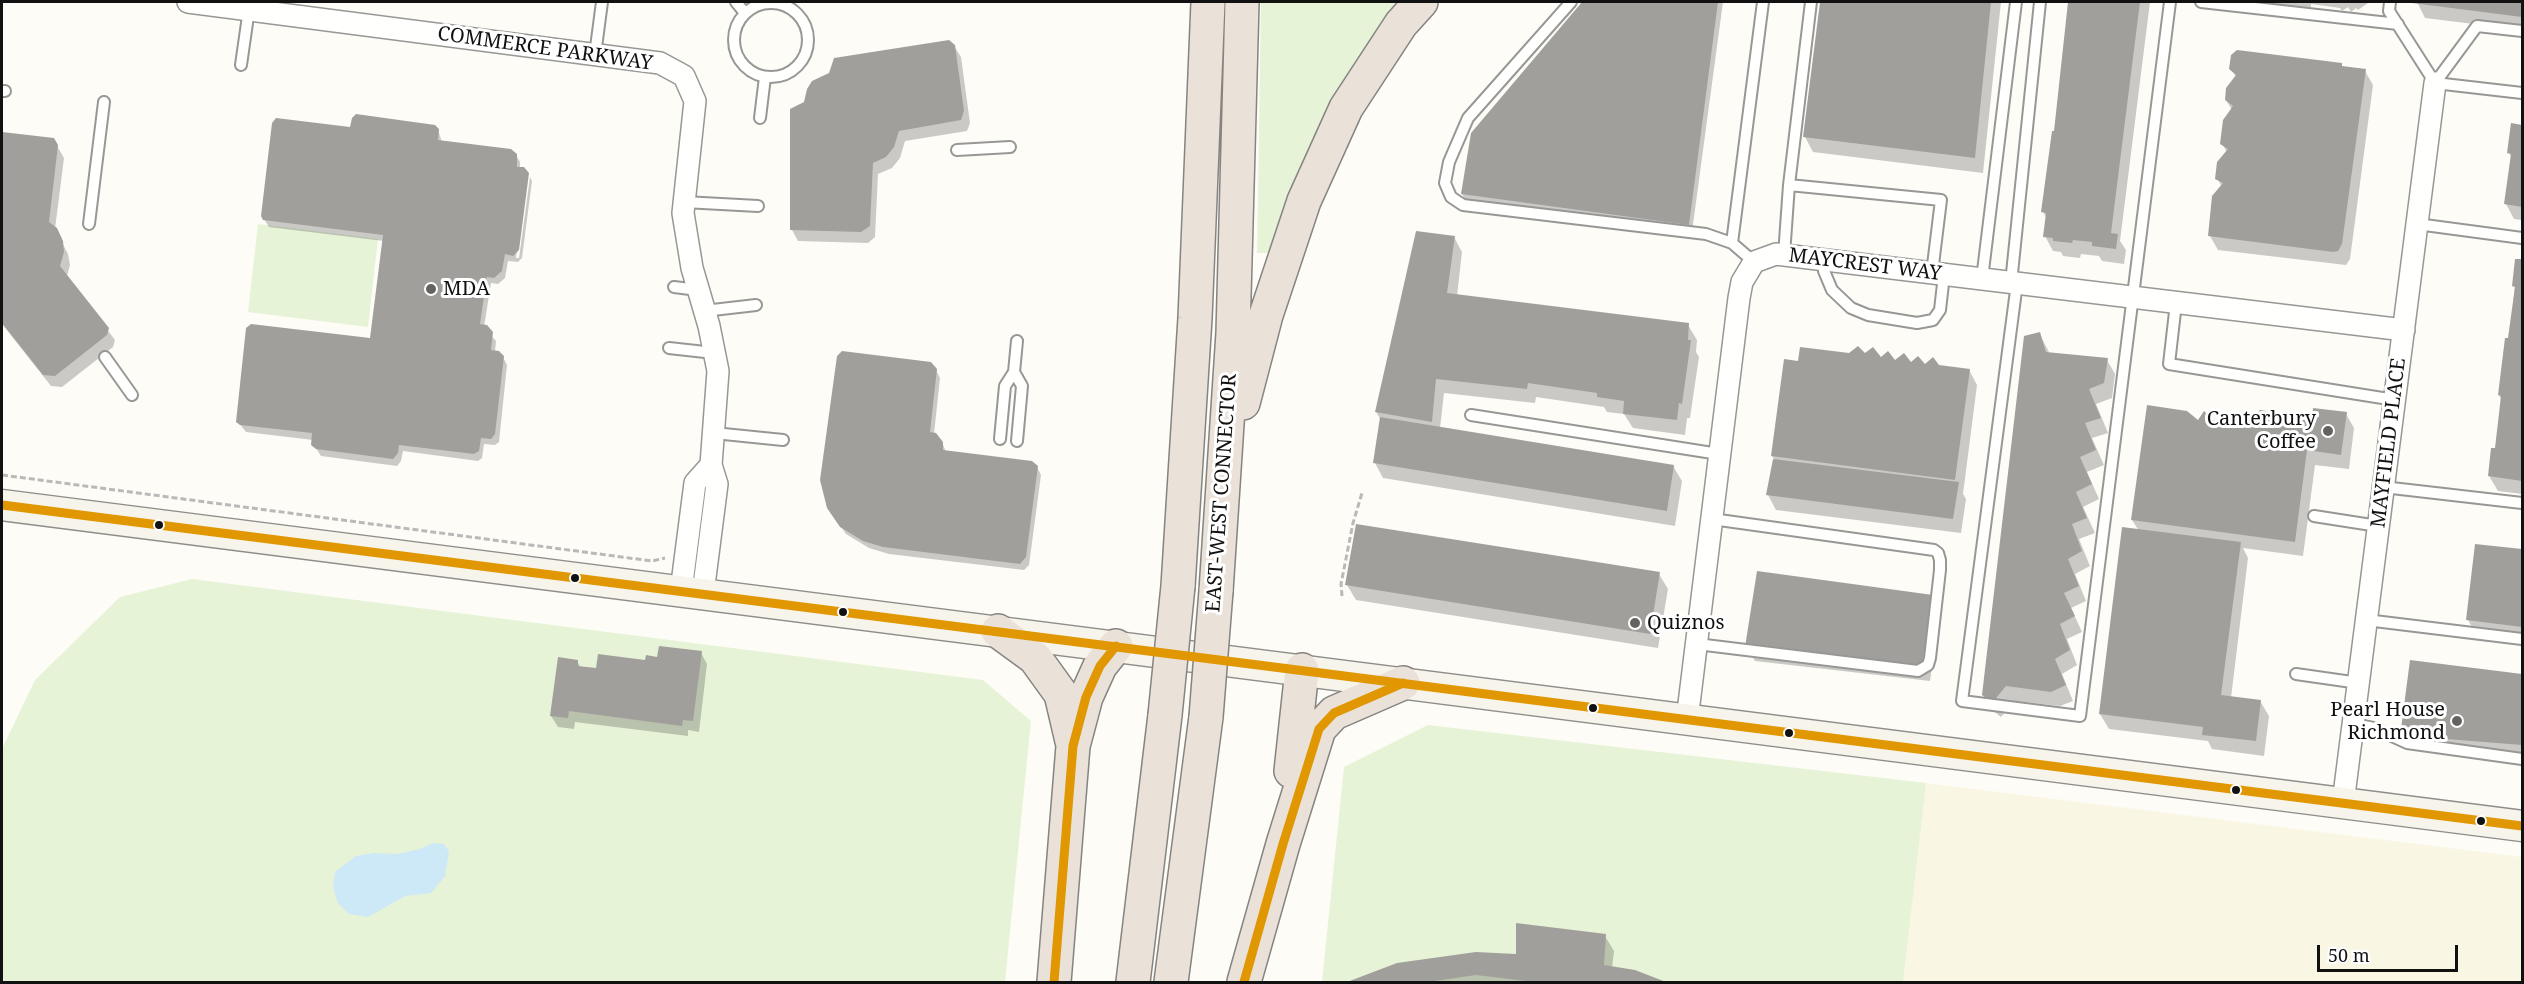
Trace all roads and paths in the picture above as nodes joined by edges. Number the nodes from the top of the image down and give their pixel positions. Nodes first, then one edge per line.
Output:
1 (188, 2) edge
2 (602, 2) edge
3 (736, 2) edge
4 (1187, 2) edge
5 (1208, 2) edge
6 (1242, 2) edge
7 (1421, 2) edge
8 (1571, 2) edge
9 (1763, 2) edge
10 (1811, 2) edge
11 (2016, 2) edge
12 (2040, 2) edge
13 (2170, 2) edge
14 (2201, 2) edge
15 (2390, 2) edge
16 (235, 6) edge
17 (745, 13) junction
18 (2398, 24) junction
19 (2523, 31) edge
20 (595, 55) junction
21 (241, 65) dead end
22 (765, 77) junction
23 (2436, 83) junction
24 (2523, 93) edge
25 (104, 102) dead end
26 (760, 118) dead end
27 (1010, 147) dead end
28 (957, 150) dead end
29 (1789, 185) junction
30 (684, 202) junction
31 (758, 206) dead end
32 (89, 224) dead end
33 (2417, 224) junction
34 (2523, 238) edge
35 (1732, 243) junction
36 (1784, 255) junction
37 (1823, 260) junction
38 (1754, 262) junction
39 (1938, 274) junction
40 (1982, 279) junction
41 (2014, 283) junction
42 (674, 287) dead end
43 (699, 290) junction
44 (2134, 297) junction
45 (2176, 303) junction
46 (756, 305) dead end
47 (704, 311) junction
48 (1195, 318) junction
49 (2404, 330) junction
50 (1017, 340) dead end
51 (669, 348) dead end
52 (714, 353) junction
53 (105, 357) dead end
54 (1014, 372) junction
55 (132, 395) dead end
56 (2395, 399) junction
57 (1471, 415) dead end
58 (714, 433) junction
59 (1000, 439) dead end
60 (783, 440) dead end
61 (1017, 441) dead end
62 (1719, 454) junction
63 (2, 475) edge
64 (2383, 487) junction
65 (1362, 493) dead end
66 (2523, 503) edge
67 (2, 504) edge
68 (2314, 516) dead end
69 (1712, 519) junction
70 (2378, 526) junction
71 (1221, 535) junction
72 (670, 557) dead end
73 (692, 592) junction
74 (1342, 596) dead end
75 (2366, 620) junction
76 (998, 631) junction
77 (2523, 639) edge
78 (1697, 644) junction
79 (1116, 646) junction
80 (1302, 670) junction
81 (2296, 674) dead end
82 (1403, 683) junction
83 (2359, 683) junction
84 (1687, 720) junction
85 (2354, 724) junction
86 (1074, 746) junction
87 (2523, 759) edge
88 (2343, 803) junction
89 (2523, 826) edge
90 (1283, 844) junction
91 (1054, 982) edge
92 (1133, 982) edge
93 (1171, 982) edge
94 (1244, 982) edge

1 - 16 street, COMMERCE PARKWAY
2 - 20 lane
3 - 17 lane
4 - 48 highway
5 - 48 highway, EAST-WEST CONNECTOR
6 - 71 highway, EAST-WEST CONNECTOR
7 - 71 highway
8 - 35 lane
9 - 35 lane
10 - 29 lane
11 - 40 lane
12 - 41 lane
13 - 44 lane
14 - 18 lane
15 - 18 lane
16 - 20 street, COMMERCE PARKWAY
16 - 21 lane
17 - 22 lane
17 - 22 lane
18 - 23 lane
19 - 23 lane
20 - 30 street, COMMERCE PARKWAY
22 - 26 lane
23 - 24 lane
23 - 33 street, MAYFIELD PLACE
25 - 32 lane
27 - 28 lane
29 - 36 lane
29 - 39 lane
30 - 31 lane
30 - 43 street, COMMERCE PARKWAY
33 - 34 lane
33 - 49 street, MAYFIELD PLACE
35 - 38 lane
36 - 37 street, MAYCREST WAY
36 - 38 street, MAYCREST WAY
37 - 39 street, MAYCREST WAY
37 - 39 lane
38 - 62 street
39 - 40 street, MAYCREST WAY
40 - 41 street, MAYCREST WAY
41 - 44 street, MAYCREST WAY
41 - 44 lane
42 - 43 lane
43 - 47 street, COMMERCE PARKWAY
44 - 45 street, MAYCREST WAY
45 - 49 street, MAYCREST WAY
45 - 56 lane
46 - 47 lane
47 - 52 street, COMMERCE PARKWAY
48 - 92 highway, EAST-WEST CONNECTOR, bridge
49 - 56 street, MAYFIELD PLACE
50 - 54 lane
51 - 52 lane
52 - 58 street, COMMERCE PARKWAY
53 - 55 lane
54 - 59 lane
54 - 61 lane
56 - 64 street, MAYFIELD PLACE
57 - 62 lane
58 - 60 lane
58 - 73 street, COMMERCE PARKWAY
62 - 69 street
63 - 72 path
64 - 66 lane
64 - 70 street, MAYFIELD PLACE
65 - 74 path
67 - 73 main road
68 - 70 lane
69 - 78 street
69 - 78 lane
70 - 75 street, MAYFIELD PLACE
71 - 93 highway, EAST-WEST CONNECTOR, bridge
73 - 76 main road
75 - 77 lane
75 - 83 street, MAYFIELD PLACE
76 - 79 main road
76 - 86 highway
78 - 84 street
79 - 80 main road
79 - 86 highway
80 - 82 main road
80 - 90 highway
81 - 83 lane
82 - 84 main road
82 - 90 highway
83 - 85 street, MAYFIELD PLACE
84 - 88 main road
85 - 87 lane
85 - 88 street, MAYFIELD PLACE
86 - 91 highway
88 - 89 main road
90 - 94 highway

